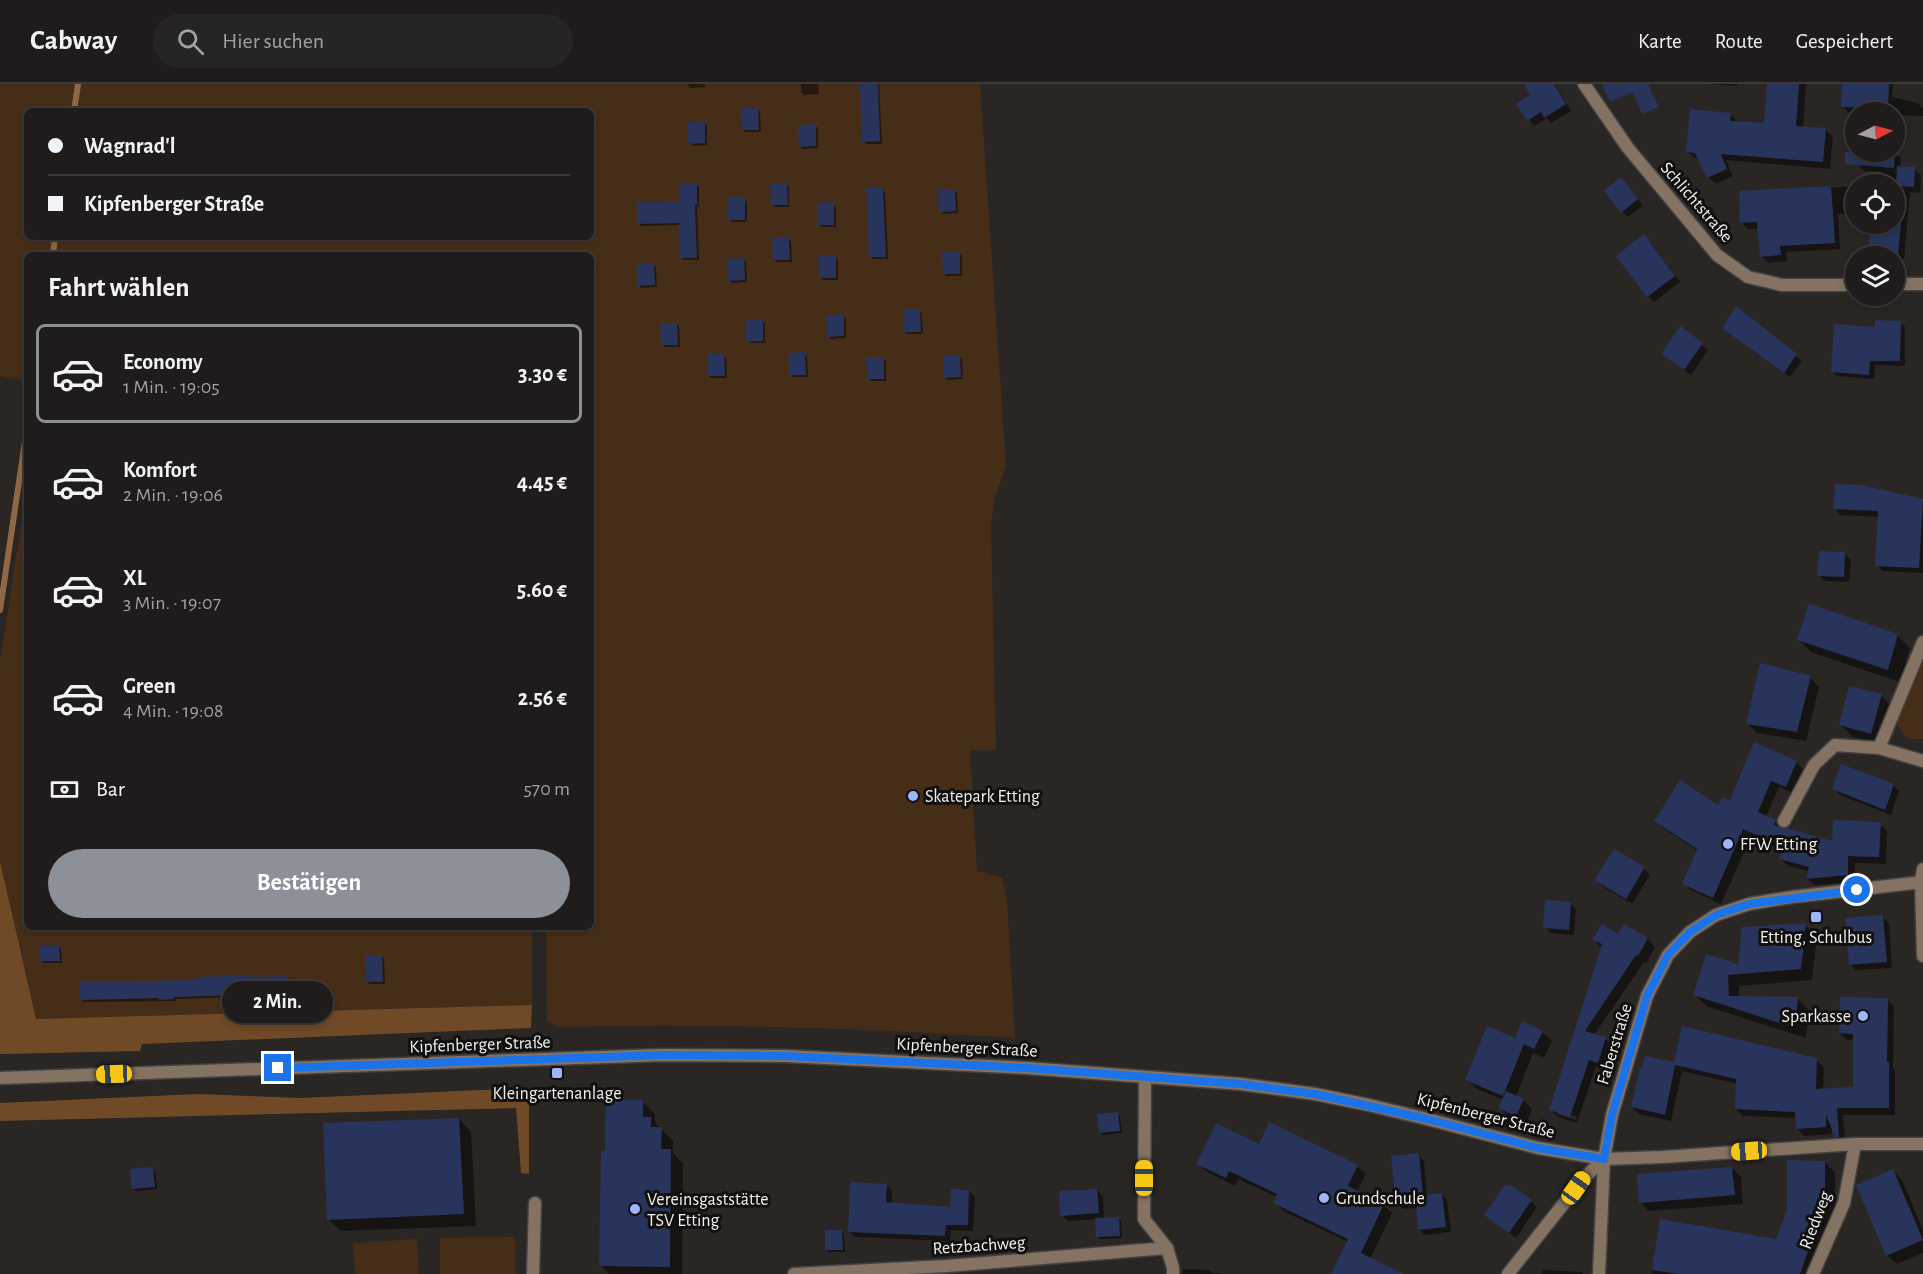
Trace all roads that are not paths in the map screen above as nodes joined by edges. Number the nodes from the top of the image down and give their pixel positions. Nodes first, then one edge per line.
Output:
1 (1584, 84) edge
2 (1905, 284) edge
3 (1923, 284) edge
4 (1845, 285) edge
5 (1923, 642) edge
6 (1879, 748) junction
7 (1923, 761) edge
8 (1784, 821) dead end
9 (1922, 878) edge
10 (1923, 956) edge
11 (0, 1078) edge
12 (1145, 1078) junction
13 (1855, 1144) junction
14 (1923, 1144) edge
15 (1604, 1159) junction
16 (535, 1203) dead end
17 (1167, 1248) junction
18 (533, 1274) edge
19 (794, 1274) edge
20 (1173, 1274) edge
21 (1508, 1274) edge
22 (1599, 1274) edge
23 (1814, 1274) edge

1 - 4 street, Schlichtstraße
2 - 3 street
5 - 6 street
6 - 7 street
6 - 8 street
9 - 10 street
9 - 15 street, Faberstraße
11 - 12 street, Kipfenberger Straße
12 - 15 street, Kipfenberger Straße
12 - 17 street
13 - 14 street, Kipfenberger Straße
13 - 15 street, Kipfenberger Straße
13 - 23 street, Riedweg
15 - 21 street
15 - 22 street, Faberstraße
16 - 18 street
17 - 19 street, Retzbachweg
17 - 20 street

